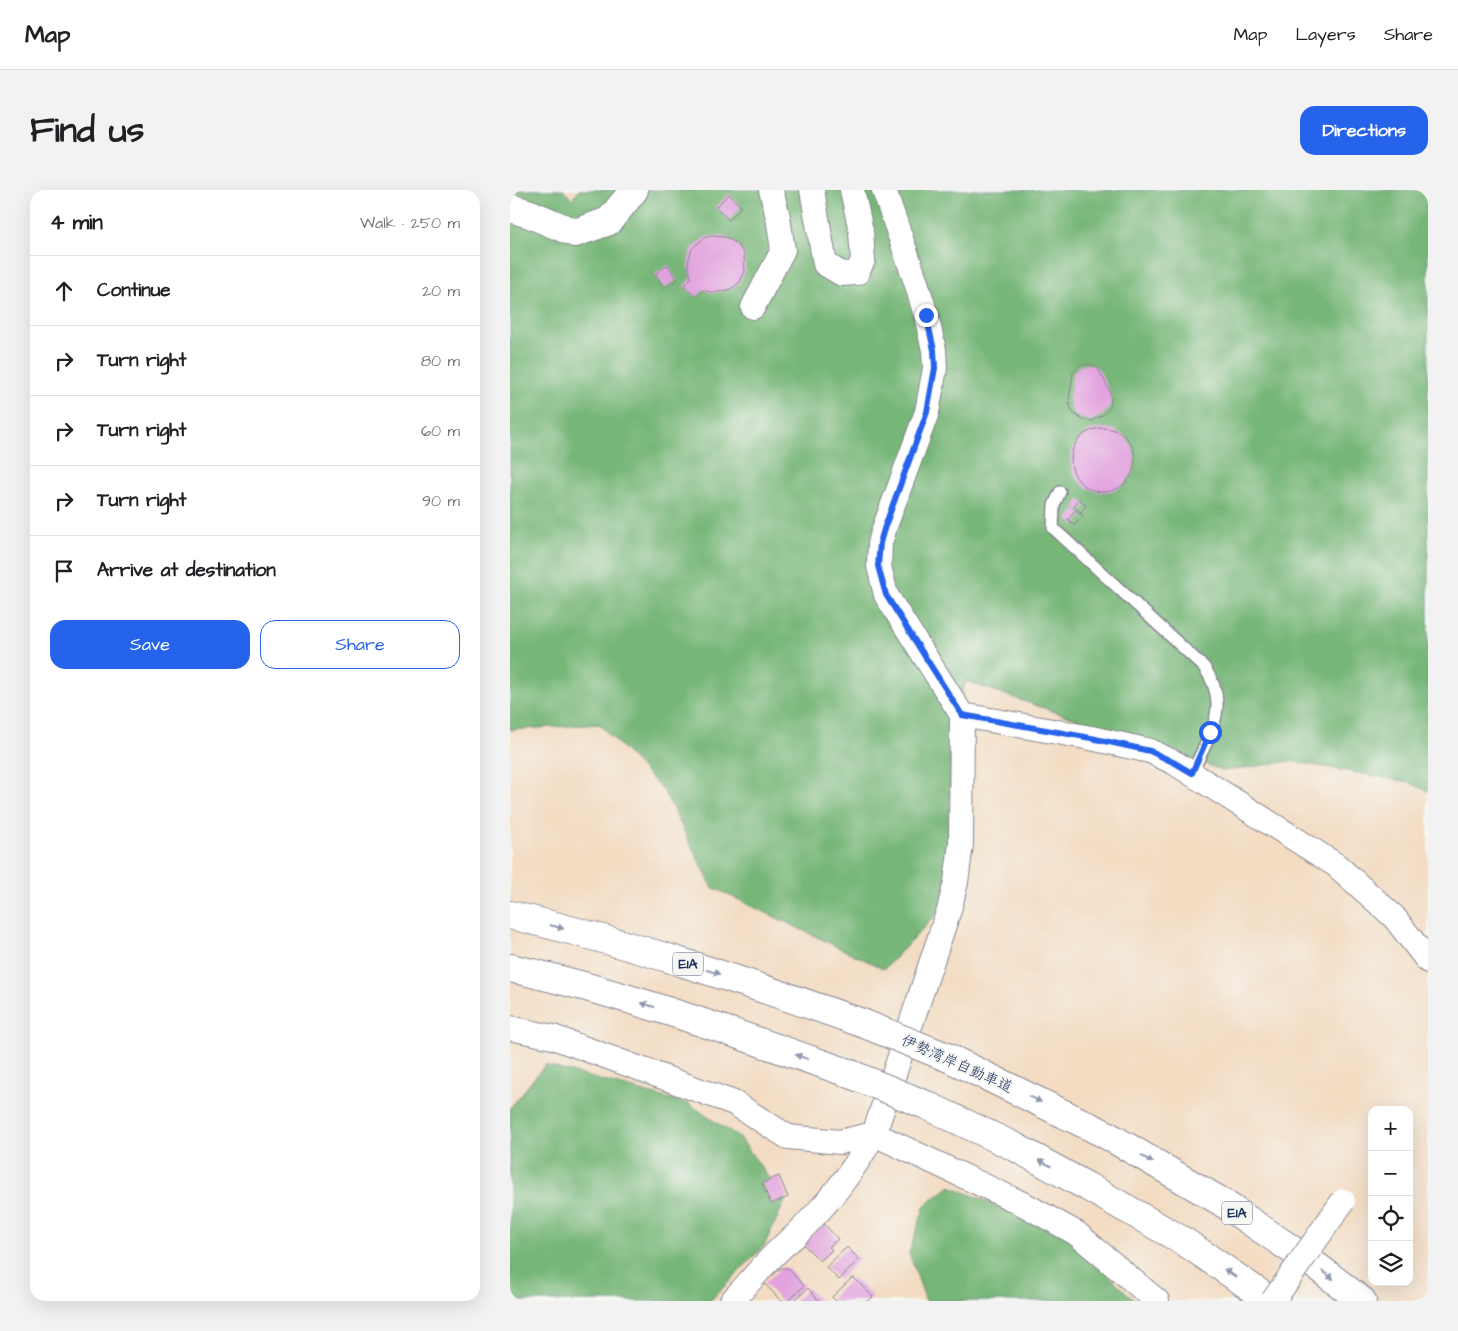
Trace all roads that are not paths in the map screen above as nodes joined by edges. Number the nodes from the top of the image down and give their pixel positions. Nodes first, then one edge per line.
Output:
1 (634, 190) edge
2 (771, 190) edge
3 (812, 190) edge
4 (852, 190) edge
5 (884, 190) edge
6 (510, 208) edge
7 (753, 308) dead end
8 (1060, 492) dead end
9 (962, 715) junction
10 (1192, 773) junction
11 (510, 916) edge
12 (1428, 961) edge
13 (510, 968) edge
14 (510, 1028) edge
15 (874, 1134) junction
16 (1343, 1201) dead end
17 (732, 1301) edge
18 (1157, 1301) edge
19 (1272, 1301) edge
20 (1362, 1301) edge

1 - 6 main road
2 - 7 street
3 - 4 street
5 - 9 street
8 - 10 lane
9 - 10 street
9 - 15 street
10 - 12 street
11 -> 20 main road, 伊勢湾岸自動車道 / E1A, bridge
19 -> 13 main road, bridge
14 - 15 street
15 - 17 street
15 - 18 street
16 - 19 street, bridge

